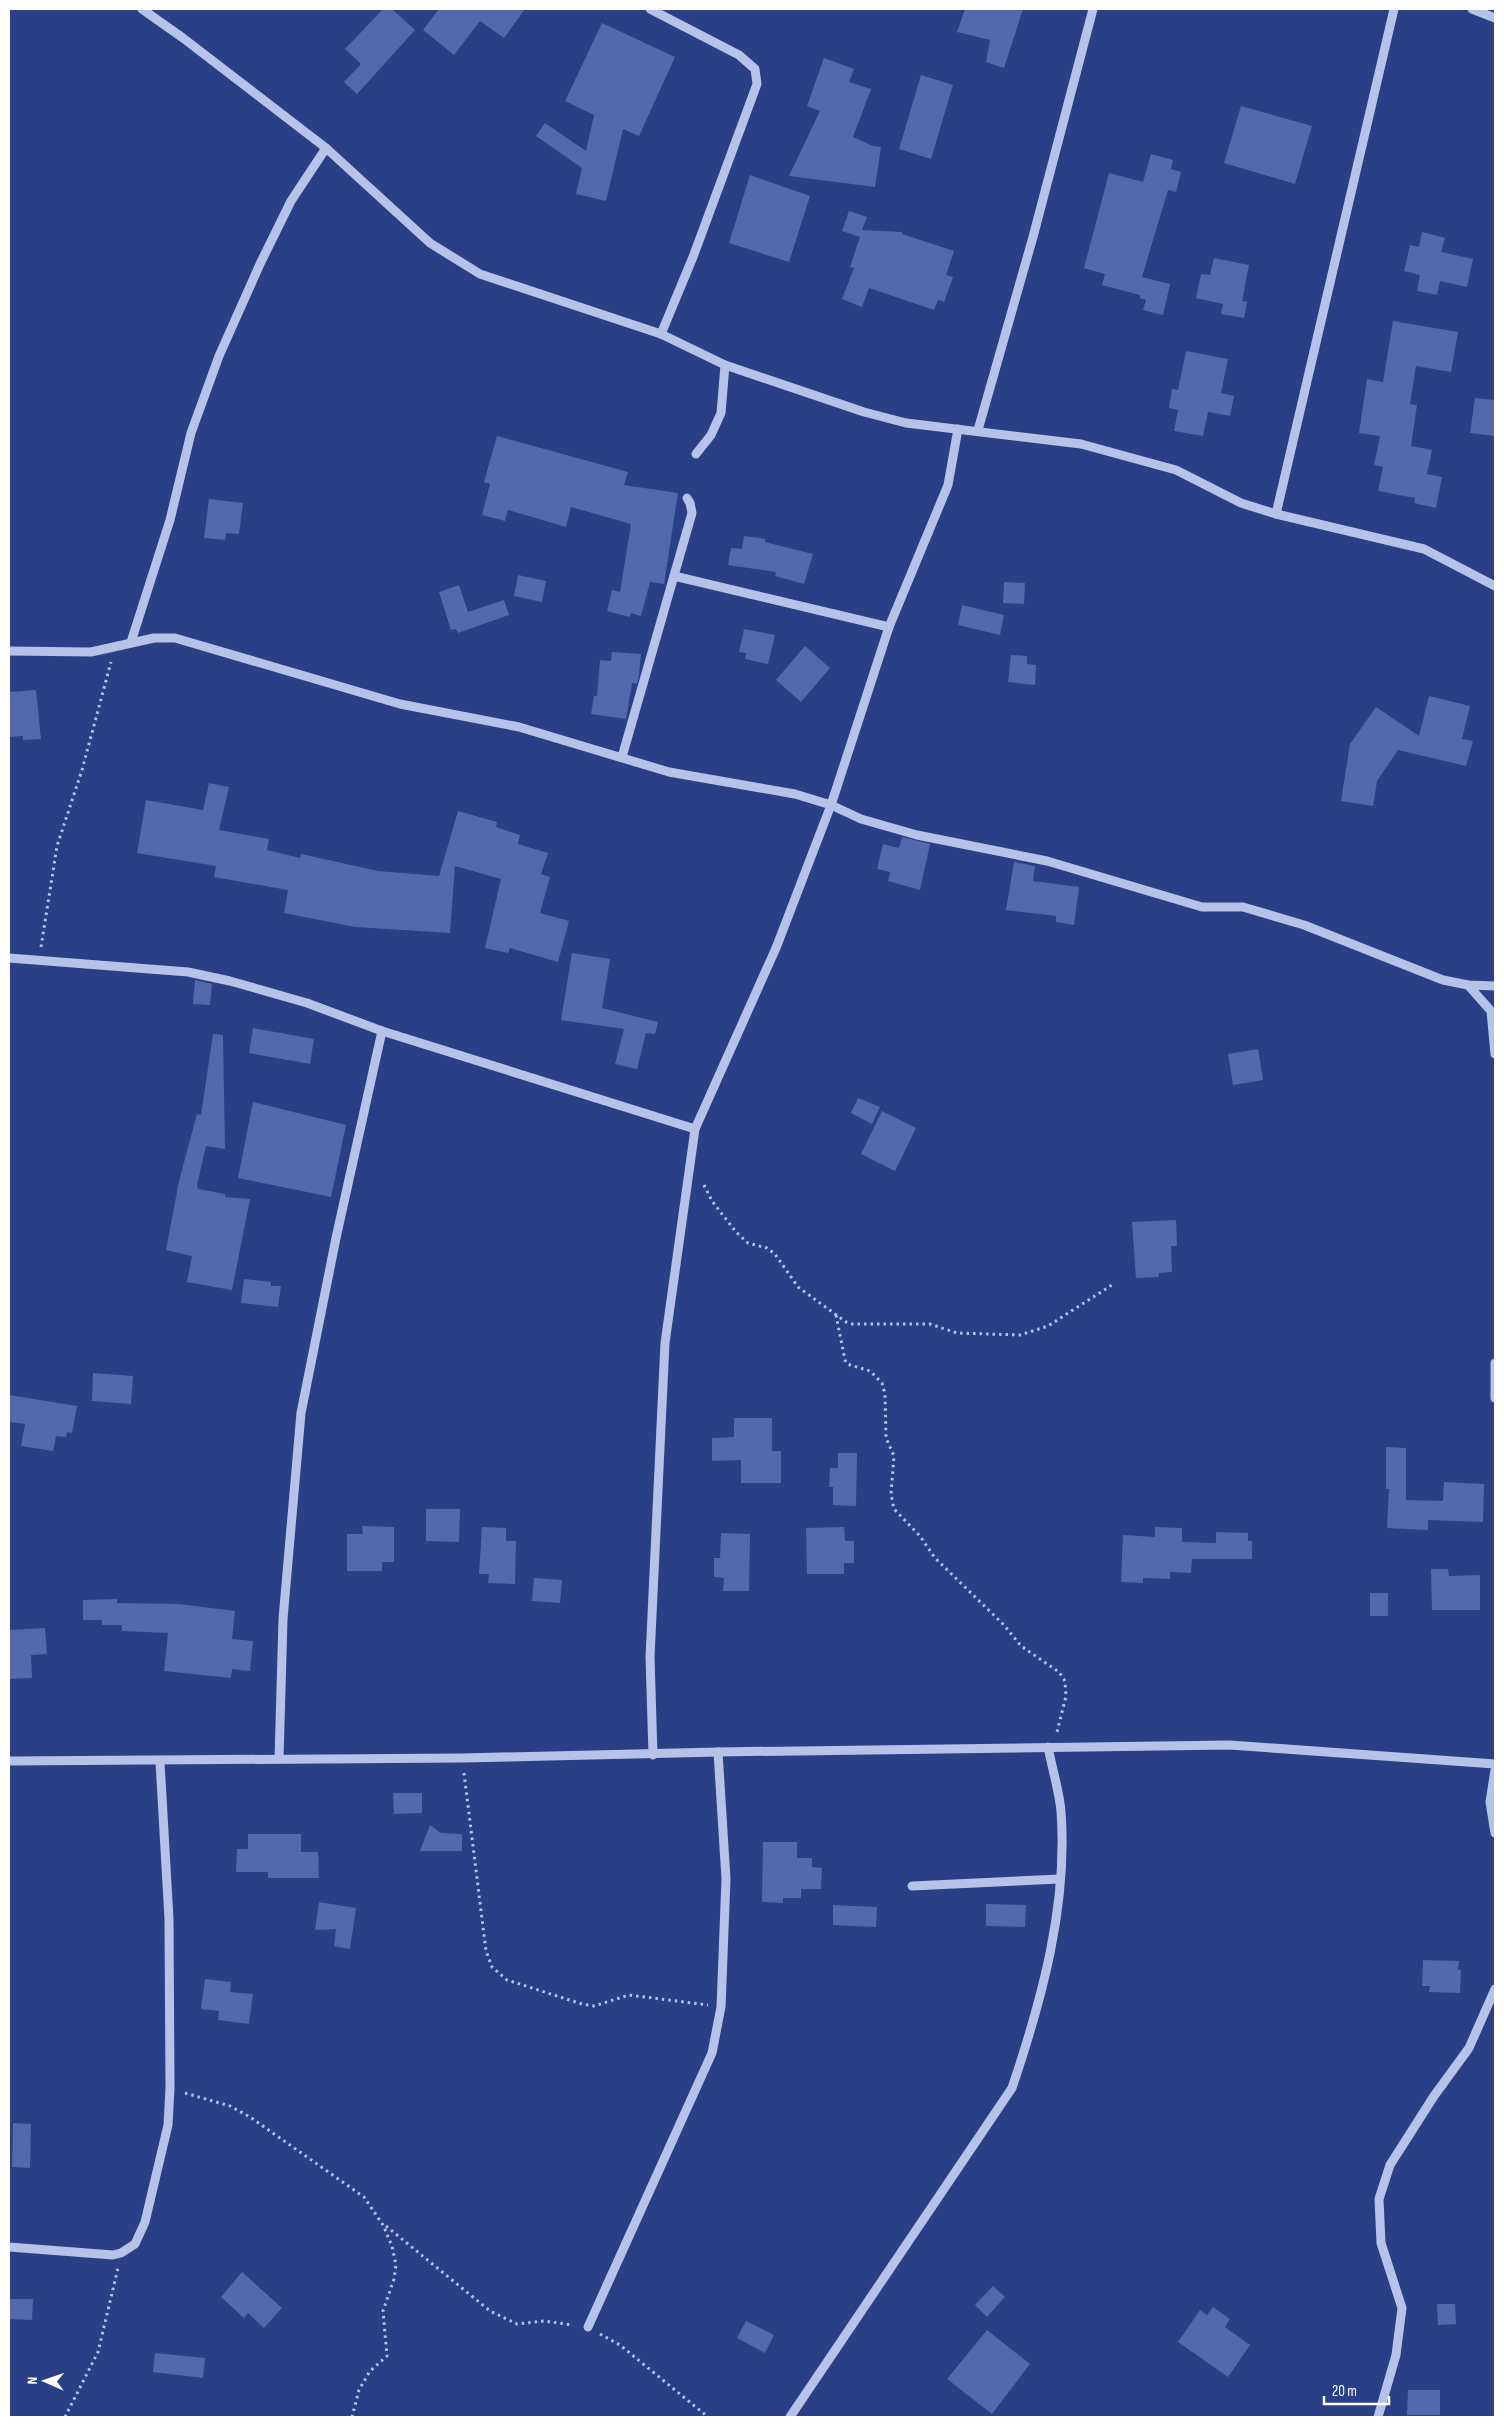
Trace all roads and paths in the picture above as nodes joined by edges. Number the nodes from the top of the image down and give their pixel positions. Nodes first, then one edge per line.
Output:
1 (142, 9) edge
2 (650, 9) edge
3 (1094, 9) edge
4 (1394, 9) edge
5 (1472, 9) edge
6 (1495, 18) edge
7 (326, 148) junction
8 (661, 334) junction
9 (725, 365) junction
10 (958, 429) junction
11 (978, 430) junction
12 (696, 454) dead end
13 (687, 498) dead end
14 (1276, 514) junction
15 (674, 576) junction
16 (1495, 586) edge
17 (888, 627) junction
18 (131, 642) junction
19 (114, 647) junction
20 (9, 651) edge
21 (622, 757) junction
22 (831, 805) junction
23 (9, 958) edge
24 (39, 960) junction
25 (1468, 985) junction
26 (1495, 986) edge
27 (382, 1031) junction
28 (1495, 1054) edge
29 (695, 1129) junction
30 (691, 1161) junction
31 (1112, 1285) dead end
32 (836, 1315) junction
33 (1495, 1363) edge
34 (1495, 1398) edge
35 (1051, 1747) junction
36 (718, 1752) junction
37 (653, 1755) junction
38 (462, 1758) junction
39 (279, 1759) junction
40 (9, 1762) edge
41 (160, 1762) junction
42 (1495, 1764) edge
43 (1495, 1770) edge
44 (1495, 1832) edge
45 (1060, 1879) junction
46 (912, 1886) dead end
47 (1495, 1989) edge
48 (721, 2007) junction
49 (170, 2088) junction
50 (384, 2225) junction
51 (9, 2247) edge
52 (121, 2253) junction
53 (588, 2327) junction
54 (65, 2417) edge
55 (352, 2417) edge
56 (708, 2417) edge
57 (790, 2417) edge
58 (1378, 2417) edge

1 - 7 street
2 - 8 street
3 - 11 street
4 - 14 street
5 - 6 street
7 - 8 street
7 - 18 street
8 - 9 street
9 - 10 street
9 - 12 street
10 - 11 street
10 - 17 street
11 - 14 street
13 - 15 street
14 - 16 street
15 - 17 street
15 - 21 street
17 - 22 street
18 - 19 street
18 - 21 street
19 - 20 street
19 - 24 path
21 - 22 street
22 - 25 street
22 - 29 street
23 - 24 street
24 - 27 street
25 - 26 street
25 - 28 street
27 - 29 street
27 - 39 street
29 - 30 street
30 - 32 path
30 - 37 street
31 - 32 path
32 - 35 path
33 - 34 street
35 - 36 street
35 - 42 street
35 - 45 street
36 - 37 street
36 - 48 street
37 - 38 street
38 - 39 street
38 - 48 path
39 - 41 street
40 - 41 street
41 - 49 street
43 - 44 street
45 - 46 street
45 - 57 street
47 - 58 street
48 - 53 street
49 - 50 path
49 - 52 street
50 - 53 path
50 - 55 path
51 - 52 street
52 - 54 path
53 - 56 path

